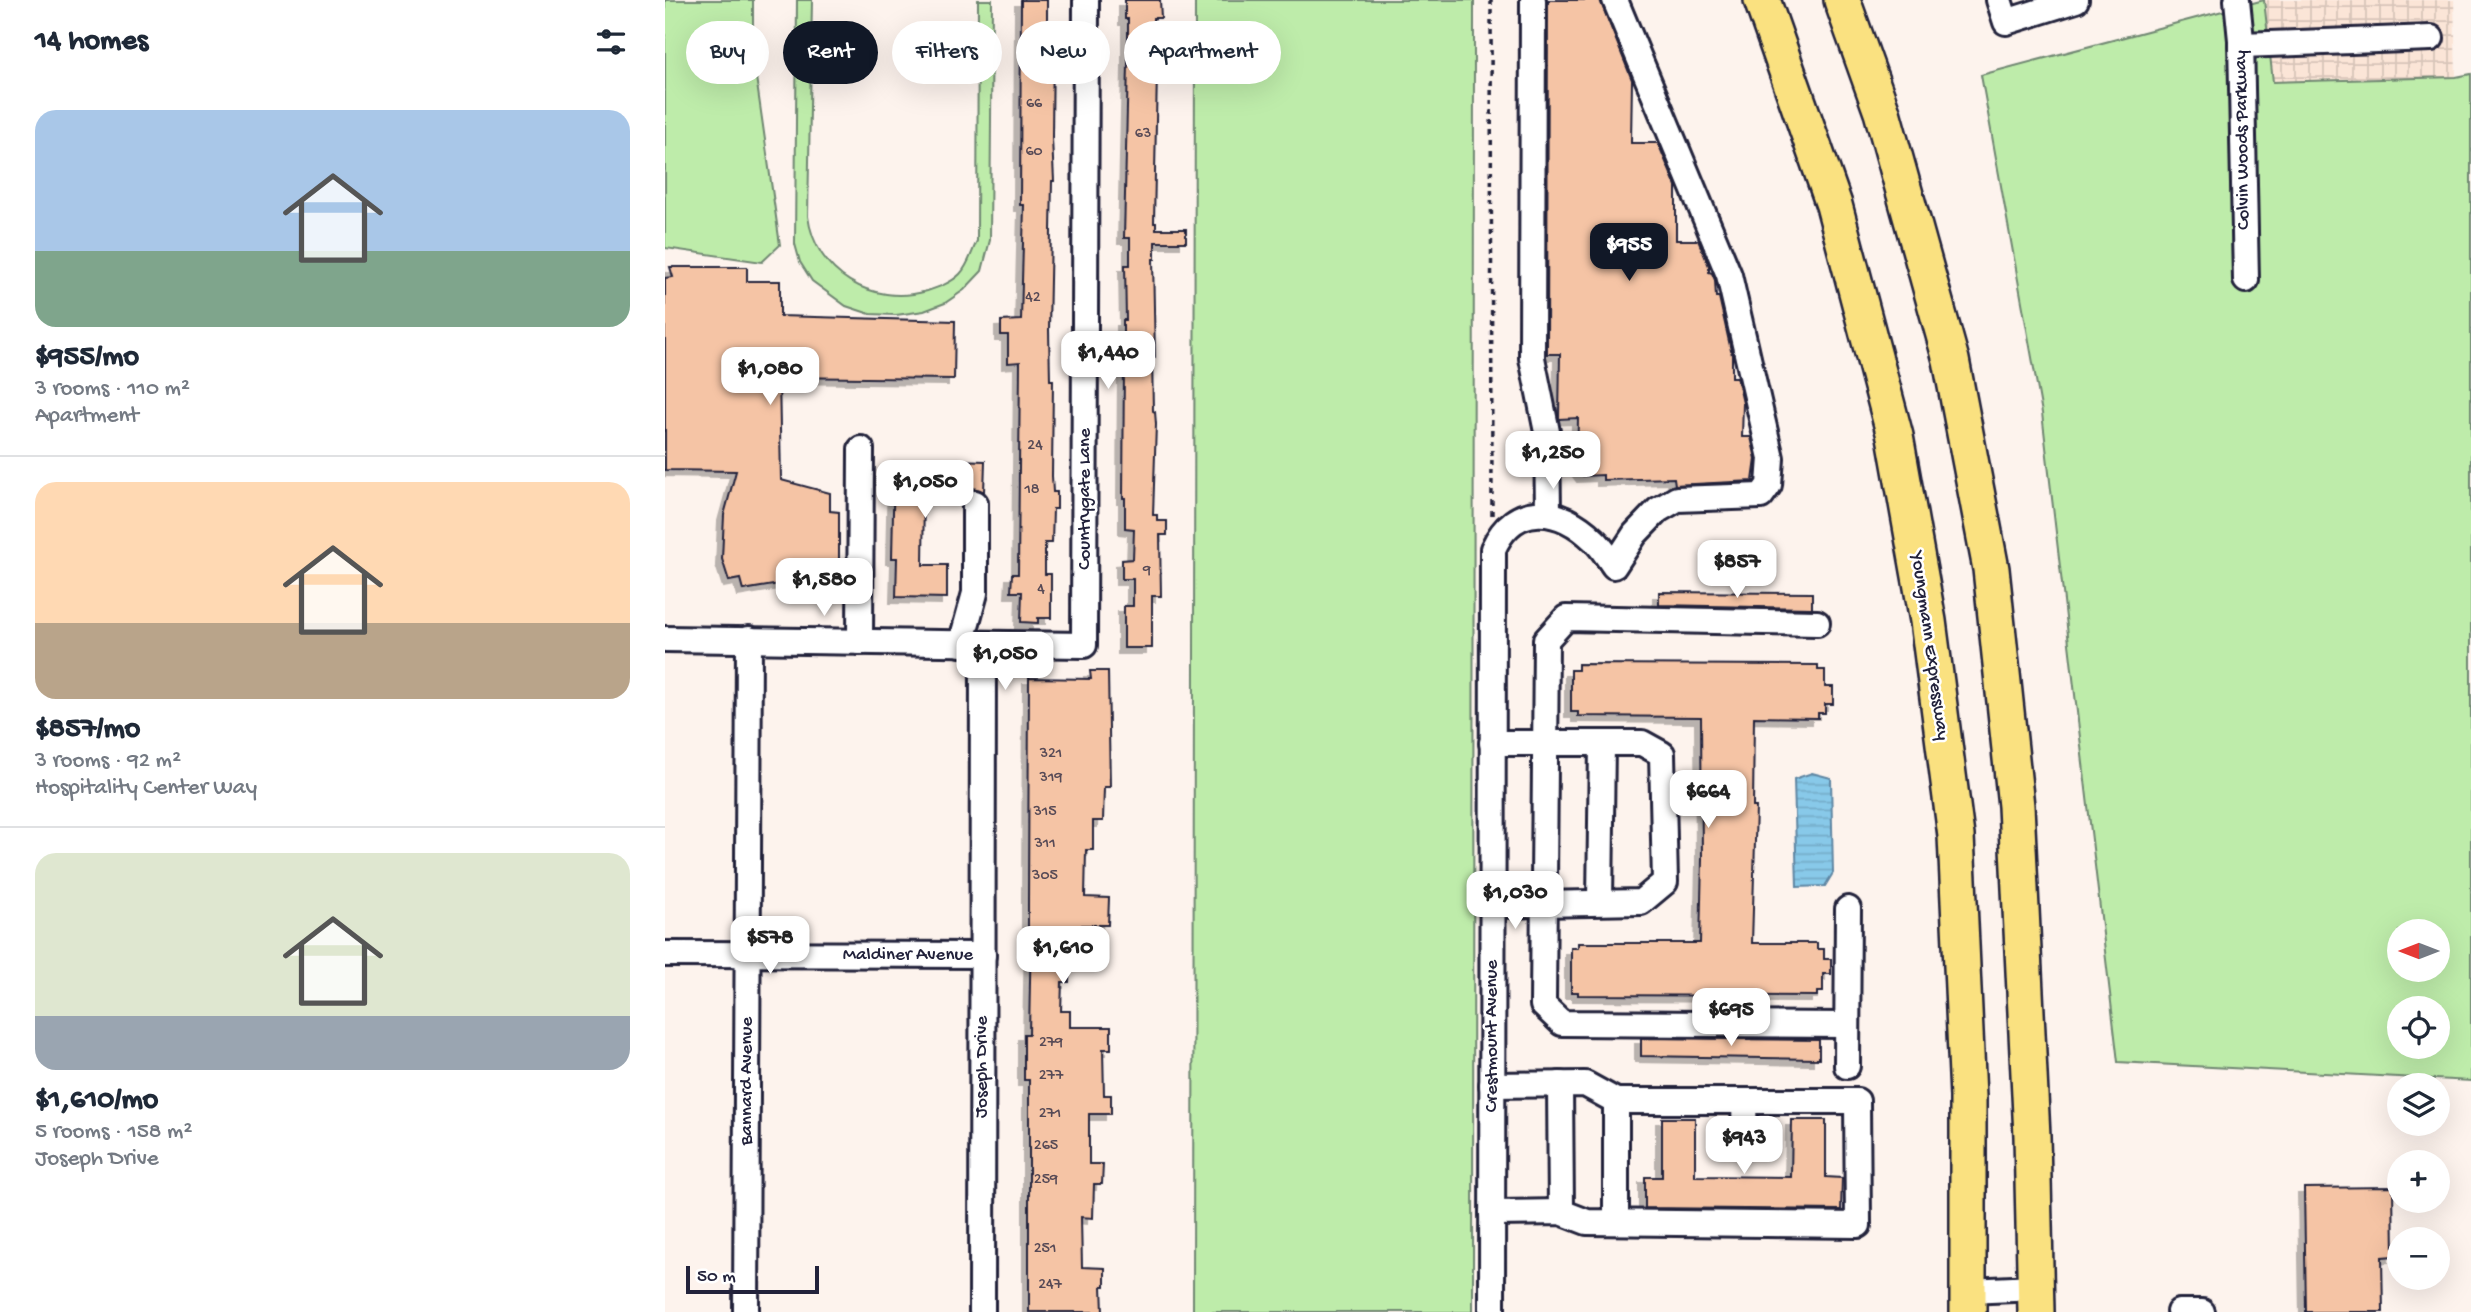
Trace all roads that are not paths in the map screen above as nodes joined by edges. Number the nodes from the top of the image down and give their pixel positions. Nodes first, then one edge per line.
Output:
1 (1086, 0) edge
2 (1533, 0) edge
3 (1615, 0) edge
4 (1762, 0) edge
5 (1842, 0) edge
6 (1999, 0) edge
7 (2076, 0) edge
8 (2237, 0) edge
9 (2431, 38) dead end
10 (2241, 45) junction
11 (2246, 280) dead end
12 (861, 449) dead end
13 (975, 503) dead end
14 (1548, 513) junction
15 (1817, 622) dead end
16 (665, 639) edge
17 (749, 639) junction
18 (860, 642) junction
19 (972, 644) junction
20 (1492, 743) junction
21 (1545, 743) junction
22 (1602, 743) junction
23 (1600, 902) junction
24 (1543, 904) junction
25 (1492, 905) junction
26 (1849, 909) dead end
27 (665, 954) edge
28 (747, 954) junction
29 (983, 955) junction
30 (1846, 1025) junction
31 (1847, 1066) dead end
32 (1492, 1084) junction
33 (1560, 1084) junction
34 (1616, 1101) junction
35 (1744, 1101) junction
36 (1745, 1146) dead end
37 (1561, 1212) junction
38 (1492, 1213) junction
39 (1616, 1222) junction
40 (2036, 1300) edge
41 (1968, 1301) edge
42 (746, 1312) edge
43 (982, 1312) edge
44 (1492, 1312) edge
45 (2179, 1312) edge
46 (2202, 1312) edge

1 - 19 street, Countrygate Lane
2 - 14 street
3 - 14 street
4 - 41 highway, Youngmann Expressway
5 - 40 highway
6 - 7 street
8 - 10 street, Colvin Woods Parkway
9 - 10 street
10 - 11 street, Colvin Woods Parkway
12 - 18 street
13 - 19 street, Joseph Drive
14 - 20 street, Crestmount Avenue
15 - 21 street
16 - 17 street
17 - 18 street
17 - 28 street, Bannard Avenue
18 - 19 street
19 - 29 street, Joseph Drive
20 - 21 street
20 - 25 street, Crestmount Avenue
21 - 22 street
21 - 24 street
22 - 23 street
22 - 23 street
23 - 24 street
24 - 25 street
24 - 30 street
25 - 32 street, Crestmount Avenue
26 - 30 street
27 - 28 street, Maldiner Avenue
28 - 29 street, Maldiner Avenue
28 - 42 street, Bannard Avenue
29 - 43 street, Joseph Drive
30 - 31 street
32 - 33 street
32 - 38 street, Crestmount Avenue
33 - 34 street
33 - 37 street
34 - 35 street
34 - 39 street
35 - 36 street
35 - 39 street
37 - 38 street
37 - 39 street
38 - 44 street, Crestmount Avenue
40 - 41 street
45 - 46 street

